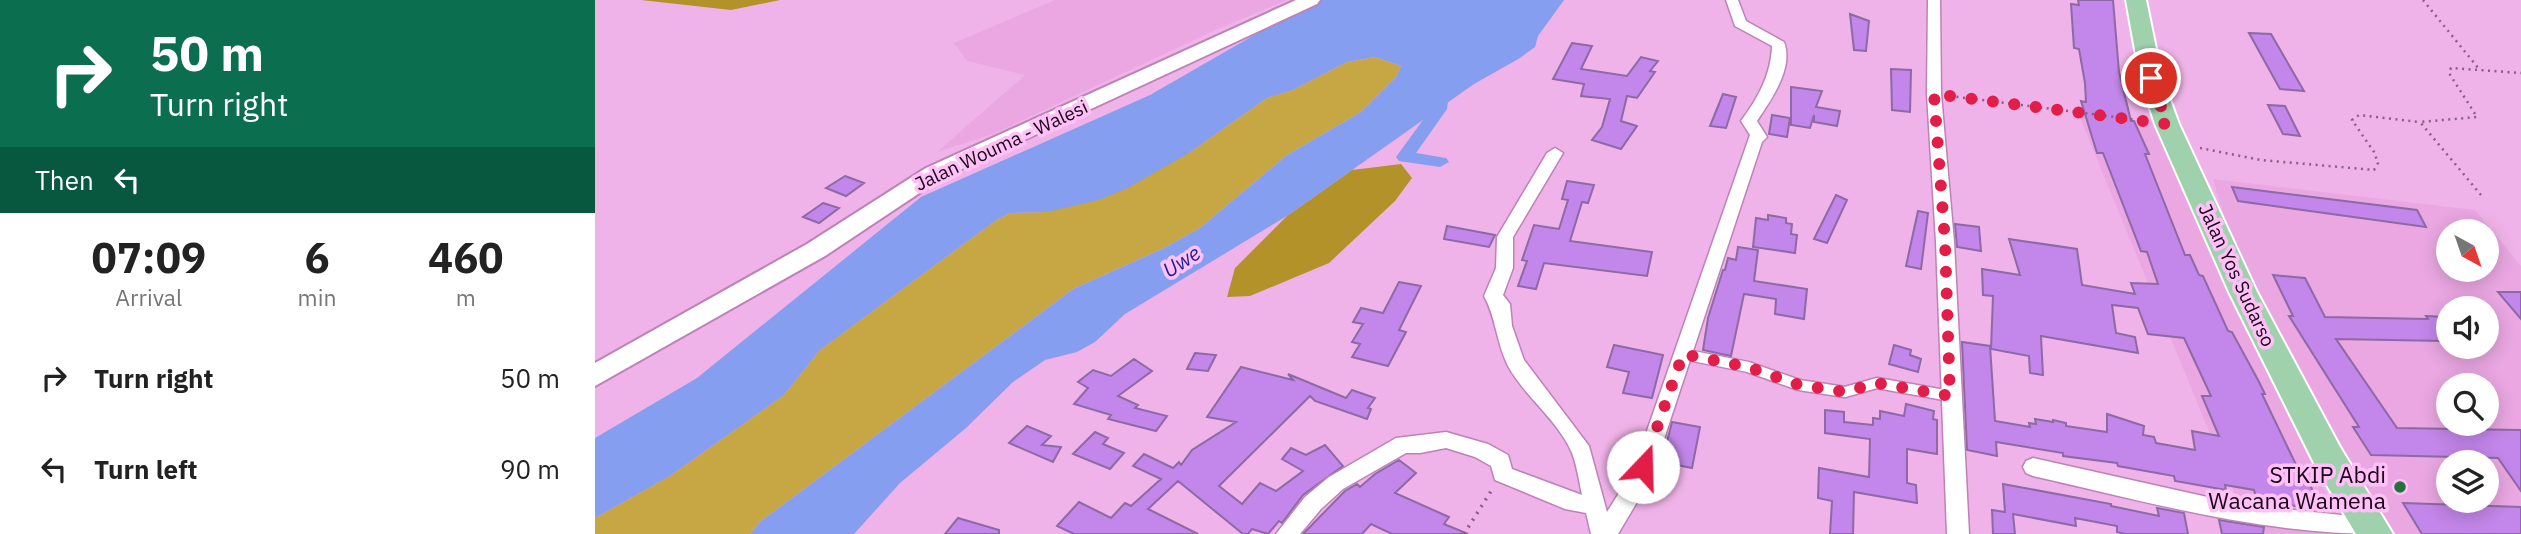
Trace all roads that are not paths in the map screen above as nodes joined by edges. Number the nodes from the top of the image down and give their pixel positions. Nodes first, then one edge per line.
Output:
1 (1311, 0) edge
2 (1732, 0) edge
3 (1934, 0) edge
4 (2136, 0) edge
5 (1555, 153) dead end
6 (1683, 354) junction
7 (595, 376) edge
8 (1950, 396) junction
9 (2033, 467) dead end
10 (1595, 505) junction
11 (2373, 531) edge
12 (1287, 534) edge
13 (1604, 534) edge
14 (1958, 534) edge

1 - 7 street, Jalan Wouma - Walesi
2 - 6 street
3 - 8 street
4 - 11 main road, Jalan Yos Sudarso
5 - 10 street
6 - 8 lane
6 - 13 street
8 - 14 street
9 - 11 street
10 - 12 street
10 - 13 street

